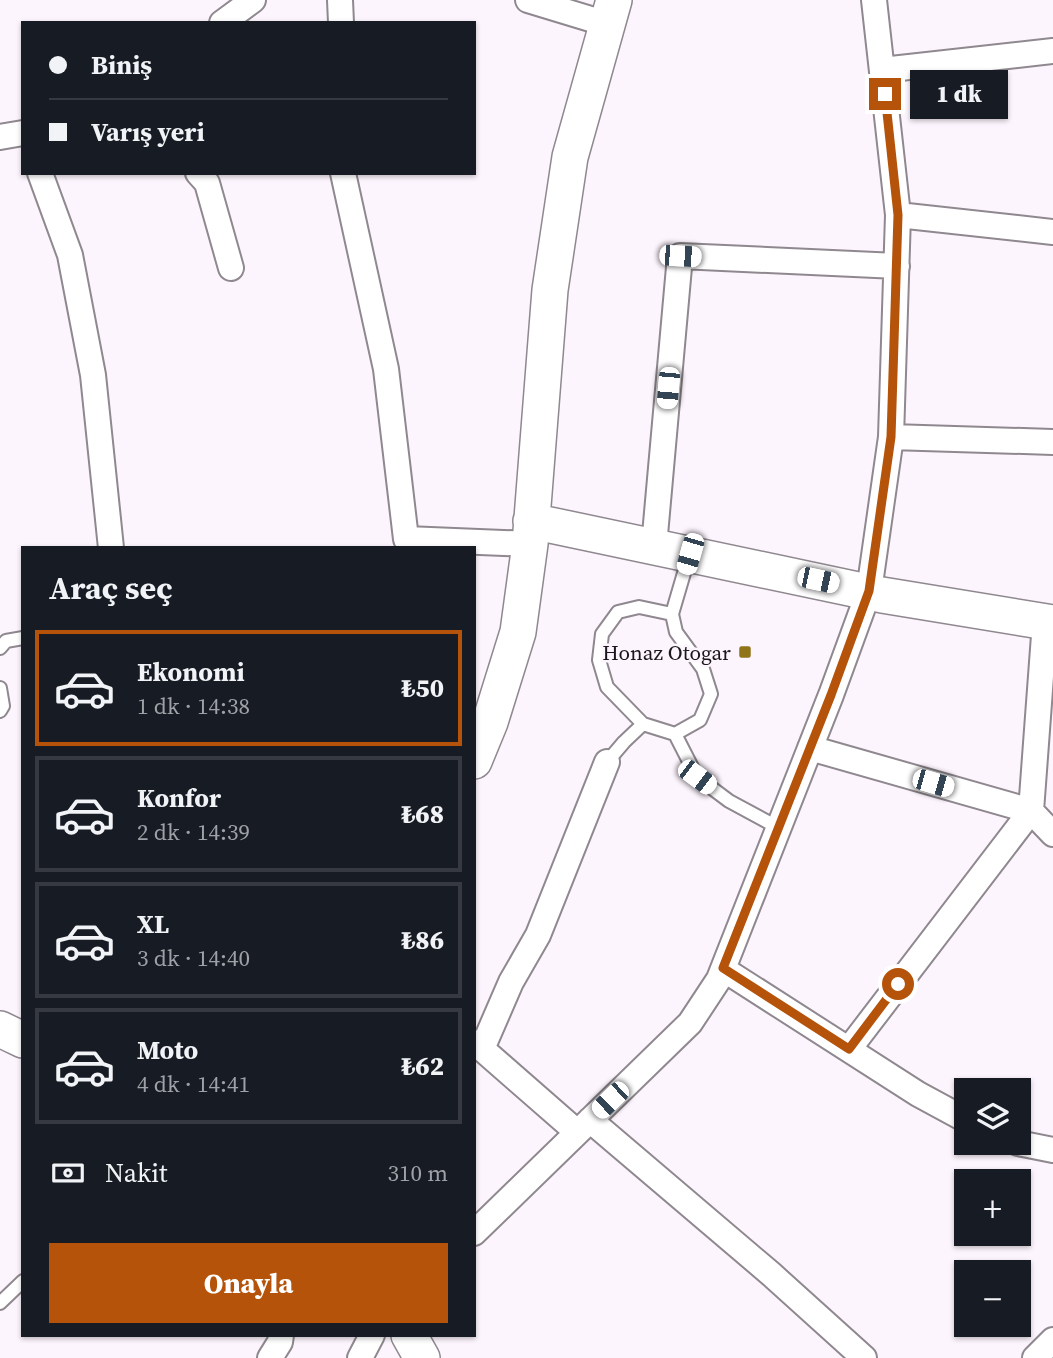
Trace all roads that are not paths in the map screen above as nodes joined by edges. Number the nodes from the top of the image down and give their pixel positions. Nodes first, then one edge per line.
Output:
1 (253, 0) edge
2 (340, 0) edge
3 (528, 0) edge
4 (874, 0) edge
5 (610, 12) edge
6 (225, 21) edge
7 (341, 21) edge
8 (1053, 51) edge
9 (882, 70) junction
10 (21, 133) edge
11 (0, 137) edge
12 (41, 175) edge
13 (200, 175) edge
14 (343, 175) edge
15 (898, 215) junction
16 (1053, 232) edge
17 (897, 267) junction
18 (231, 268) dead end
19 (891, 437) junction
20 (1053, 442) edge
21 (531, 532) junction
22 (111, 546) edge
23 (654, 546) junction
24 (690, 554) junction
25 (869, 591) junction
26 (672, 614) junction
27 (1049, 623) edge
28 (21, 638) edge
29 (0, 648) edge
30 (0, 688) edge
31 (0, 710) edge
32 (643, 724) junction
33 (675, 734) junction
34 (810, 748) junction
35 (476, 756) edge
36 (607, 762) joint
37 (1031, 811) junction
38 (779, 828) junction
39 (1053, 834) edge
40 (723, 968) junction
41 (0, 1029) edge
42 (21, 1039) edge
43 (478, 1045) edge
44 (849, 1049) junction
45 (954, 1114) edge
46 (584, 1126) junction
47 (1031, 1146) edge
48 (1053, 1150) edge
49 (476, 1231) edge
50 (21, 1283) edge
51 (0, 1303) edge
52 (281, 1337) edge
53 (371, 1337) edge
54 (410, 1337) edge
55 (1053, 1340) edge
56 (270, 1358) edge
57 (360, 1358) edge
58 (422, 1358) edge
59 (864, 1358) edge
60 (1035, 1358) edge

1 - 6 street
2 - 7 street
3 - 5 street
4 - 9 street
5 - 21 street
8 - 9 street
9 - 15 street
10 - 11 street
12 - 22 street
13 - 18 street
14 - 21 street
15 - 16 street
15 - 17 street
17 - 19 street
17 - 23 street
19 - 20 street
19 - 25 street
21 - 23 street
21 - 35 street
23 - 24 street
24 - 25 street
24 - 26 lane
25 - 27 street
25 - 34 street
26 - 32 lane
26 - 33 lane
27 - 37 street
28 - 29 lane
30 - 31 lane
32 - 33 lane
32 - 36 lane
33 - 38 lane
34 - 37 street
34 - 38 street
36 - 43 street
37 - 39 street
37 - 44 street
38 - 40 street
40 - 44 street
40 - 46 street
41 - 42 street
43 - 46 street
44 - 45 street
46 - 49 street
46 - 59 street
47 - 48 street
50 - 51 lane
52 - 56 street
53 - 57 street
54 - 58 street
55 - 60 street

